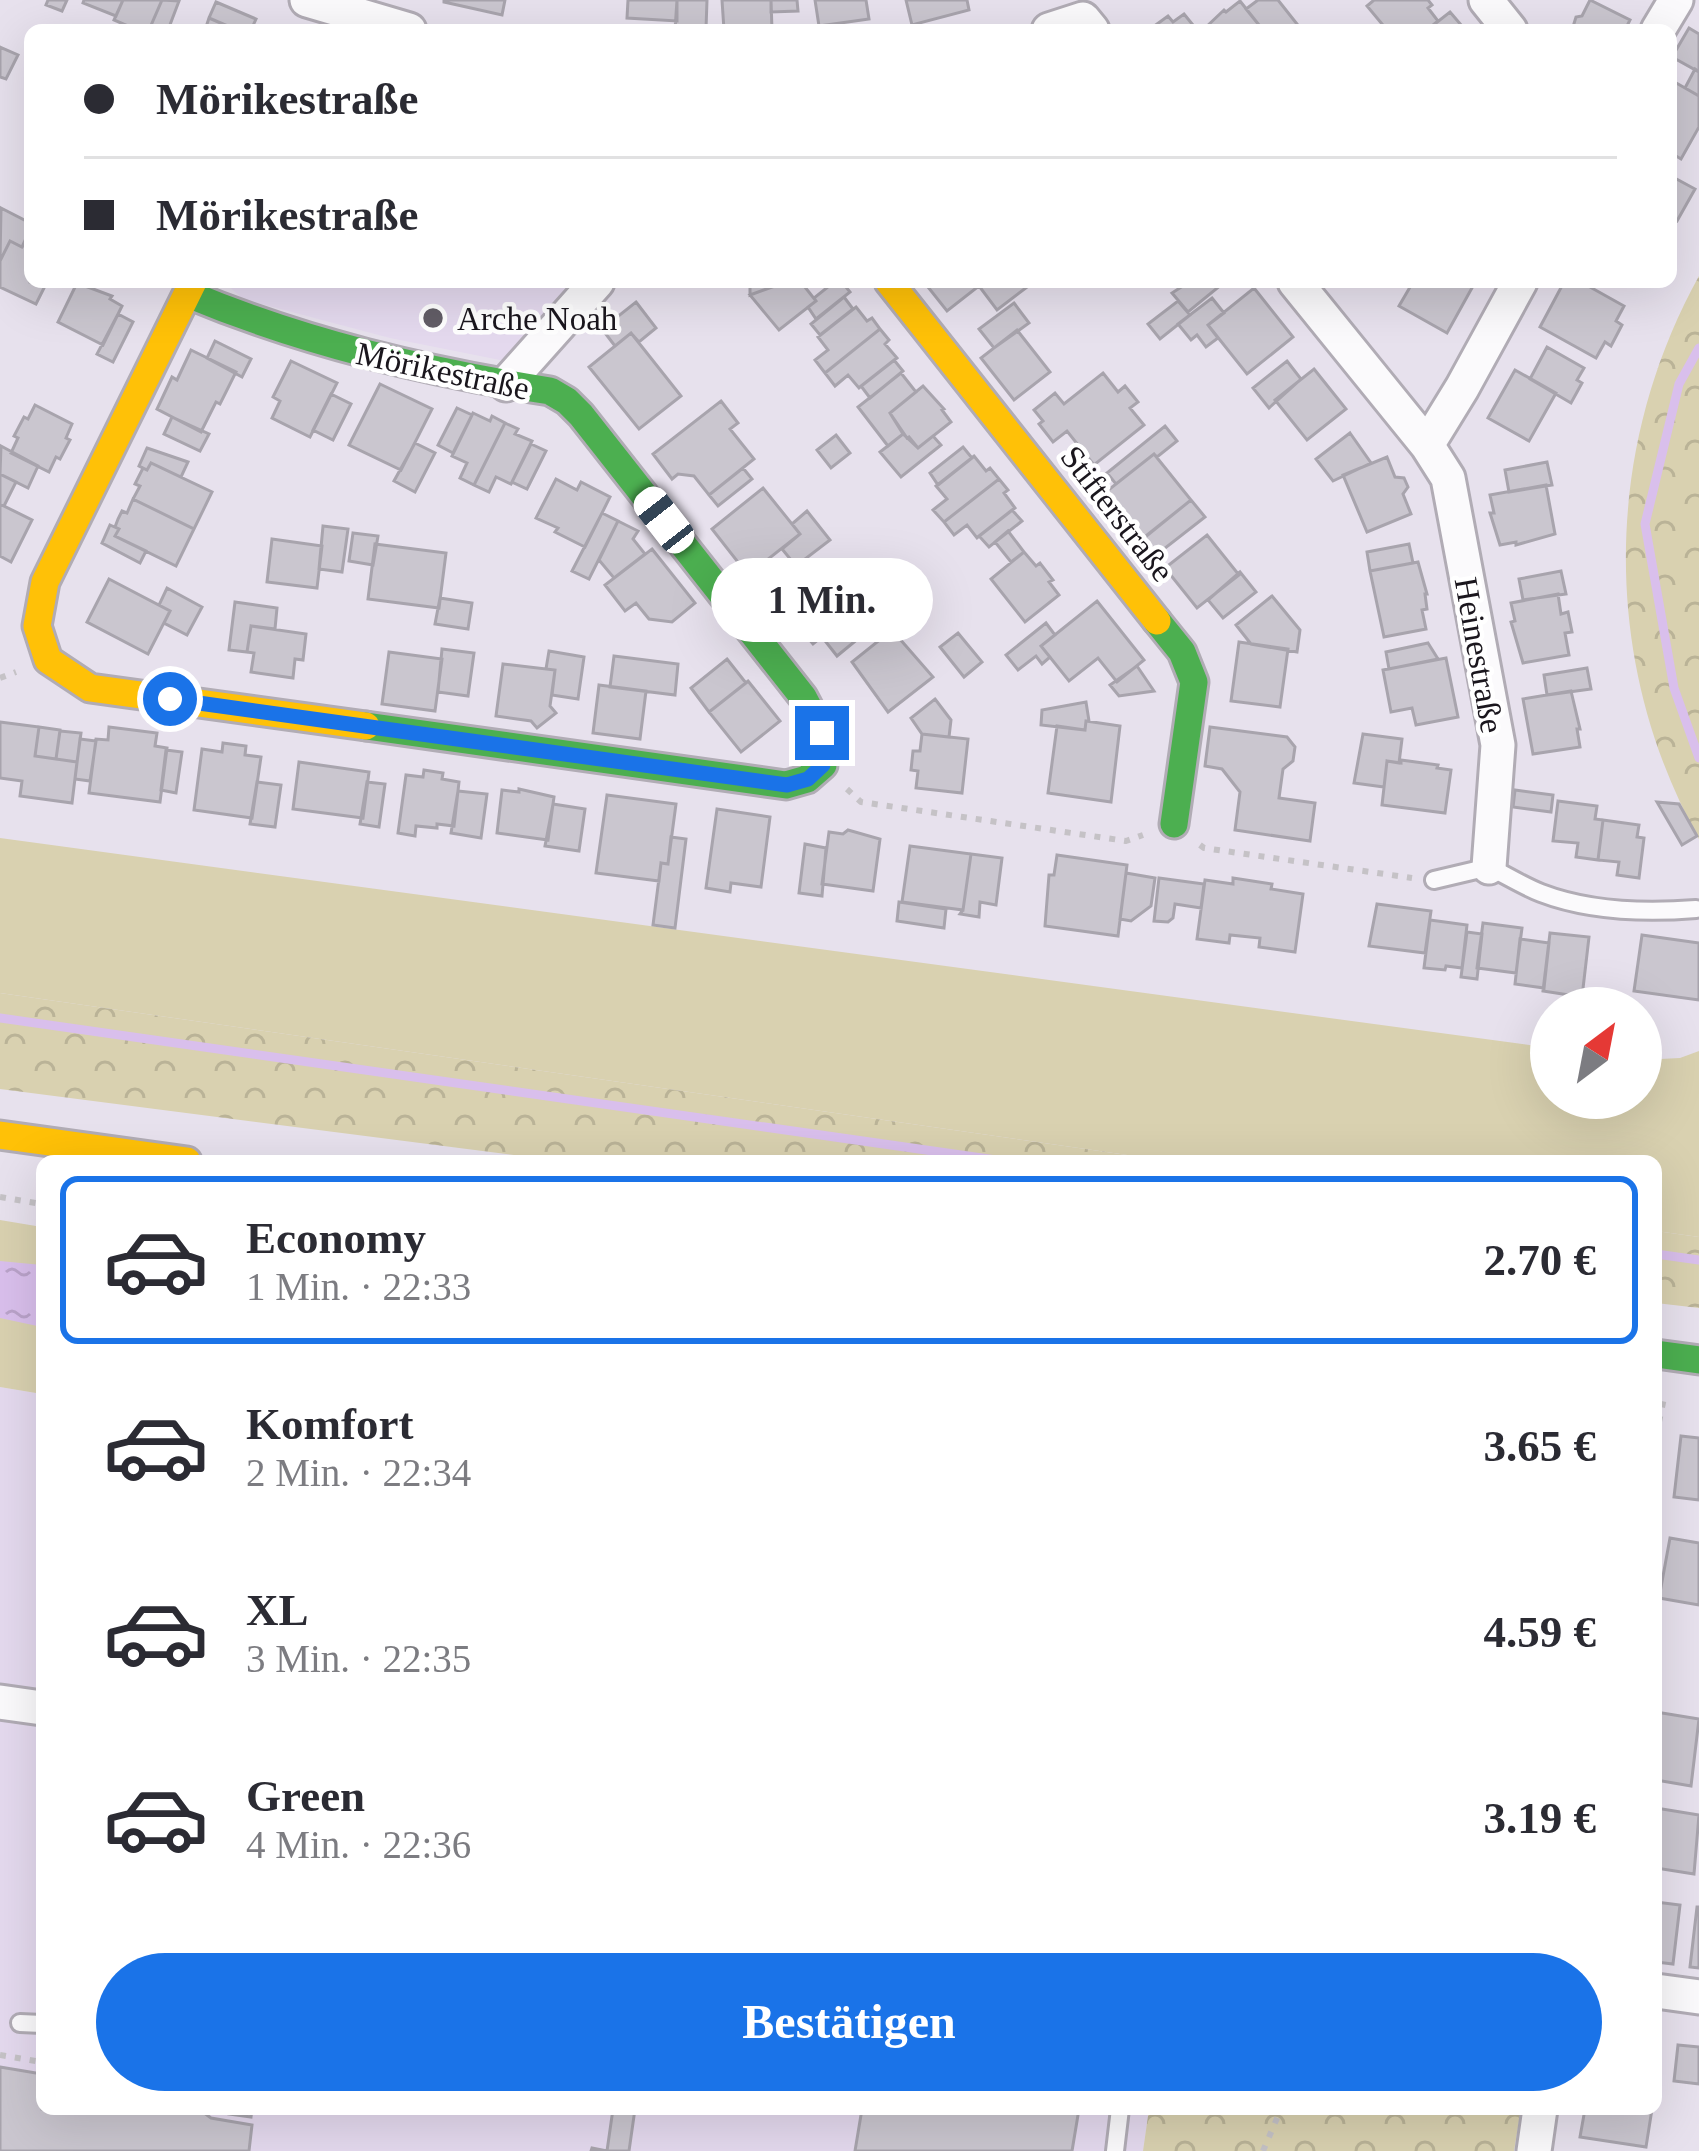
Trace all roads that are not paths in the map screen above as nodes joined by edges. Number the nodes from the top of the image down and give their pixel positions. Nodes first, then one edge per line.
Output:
1 (1486, 0) edge
2 (307, 11) edge
3 (377, 24) edge
4 (1505, 24) edge
5 (191, 288) edge
6 (592, 288) edge
7 (894, 288) edge
8 (1300, 288) edge
9 (1517, 288) edge
10 (506, 384) junction
11 (1426, 445) junction
12 (1174, 824) road end
13 (1489, 866) junction
14 (1434, 880) road end
15 (1696, 909) dead end
16 (0, 1135) edge
17 (144, 1155) edge
18 (1662, 1355) edge
19 (1699, 1360) edge
20 (0, 1702) edge
21 (36, 1707) edge
22 (1662, 1992) edge
23 (1699, 1997) edge
24 (20, 2023) dead end
25 (36, 2024) edge
26 (1119, 2115) edge
27 (1539, 2115) edge
28 (1115, 2151) edge
29 (1534, 2151) edge

1 - 4 street
2 - 3 street
5 - 10 street, Mörikestraße
5 - 10 street, Mörikestraße
6 - 10 street
7 - 12 street, Stifterstraße
8 - 11 street, Heinestraße
9 - 11 street
11 - 13 street, Heinestraße
13 - 14 lane
13 - 15 lane
16 - 17 street
18 - 19 street
20 - 21 street
22 - 23 street
24 - 25 lane
26 - 28 lane
27 - 29 street

